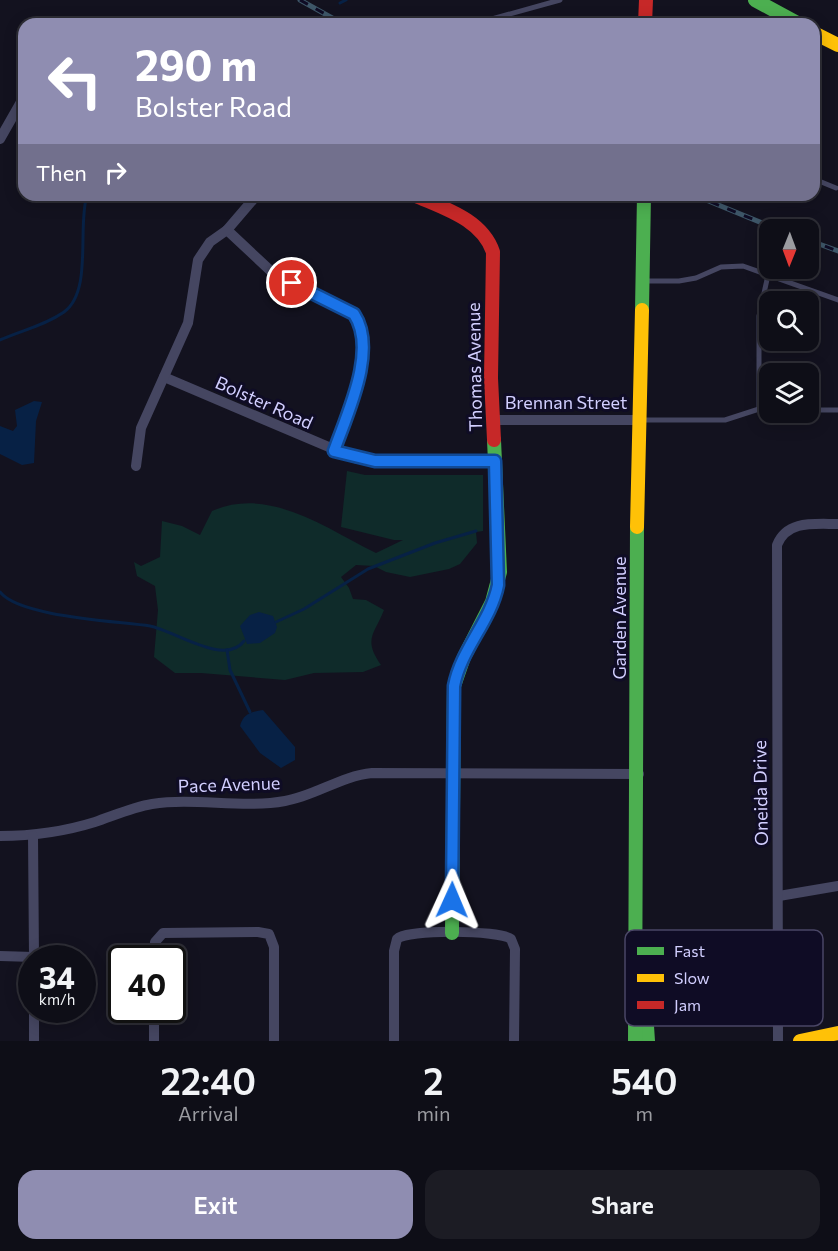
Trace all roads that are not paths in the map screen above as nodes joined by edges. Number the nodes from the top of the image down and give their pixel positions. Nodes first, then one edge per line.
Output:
1 (560, 0) edge
2 (646, 0) edge
3 (755, 0) edge
4 (501, 17) joint
5 (497, 18) edge
6 (645, 18) edge
7 (787, 18) edge
8 (820, 39) edge
9 (838, 45) edge
10 (18, 107) edge
11 (0, 139) edge
12 (820, 181) edge
13 (836, 188) dead end
14 (252, 201) edge
15 (426, 201) edge
16 (644, 201) edge
17 (227, 230) junction
18 (759, 271) edge
19 (767, 279) edge
20 (779, 279) edge
21 (644, 280) junction
22 (838, 300) edge
23 (759, 363) edge
24 (164, 377) junction
25 (759, 409) edge
26 (819, 410) edge
27 (838, 410) edge
28 (494, 420) junction
29 (638, 420) junction
30 (334, 451) junction
31 (495, 461) junction
32 (136, 466) dead end
33 (838, 524) edge
34 (453, 774) junction
35 (639, 774) junction
36 (0, 836) edge
37 (33, 836) junction
38 (838, 886) edge
39 (779, 896) junction
40 (638, 930) edge
41 (779, 930) edge
42 (452, 933) junction
43 (34, 945) edge
44 (155, 945) edge
45 (0, 956) edge
46 (18, 957) edge
47 (34, 1023) edge
48 (154, 1023) edge
49 (635, 1026) edge
50 (646, 1026) edge
51 (778, 1026) edge
52 (838, 1033) edge
53 (34, 1041) edge
54 (154, 1041) edge
55 (274, 1041) edge
56 (394, 1041) edge
57 (514, 1041) edge
58 (635, 1041) edge
59 (648, 1041) edge
60 (778, 1041) edge
61 (800, 1041) edge

1 - 4 lane
2 - 6 street
3 - 7 street
4 - 5 lane
8 - 9 street
10 - 11 street
12 - 13 lane
14 - 17 street
15 - 28 street, Thomas Avenue
16 - 21 street, Garden Avenue
17 - 24 street
17 - 30 street
18 - 21 lane
19 - 23 lane
20 - 22 lane
21 - 29 street, Garden Avenue
24 - 30 street, Bolster Road
24 - 32 street
25 - 29 lane
26 - 27 lane
28 - 29 street, Brennan Street
28 - 31 street, Thomas Avenue
29 - 35 street, Garden Avenue
30 - 31 street, Bolster Road
31 - 34 street, Thomas Avenue
33 - 39 street, Oneida Drive
34 - 35 street, Pace Avenue
34 - 37 street, Pace Avenue
34 - 42 street, Thomas Avenue
35 - 40 street, Garden Avenue
36 - 37 street, Pace Avenue
37 - 43 street
38 - 39 street
39 - 41 street, Oneida Drive
42 - 56 street
42 - 57 street
44 - 55 street
45 - 46 street
47 - 53 street
48 - 54 street
49 - 58 street, Garden Avenue
50 - 59 street
51 - 60 street, Oneida Drive
52 - 61 street

